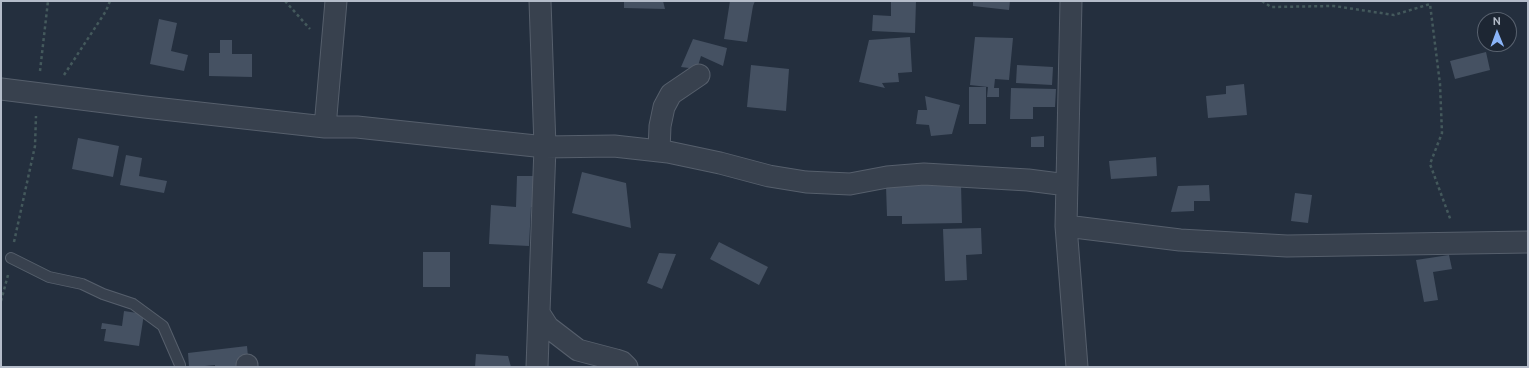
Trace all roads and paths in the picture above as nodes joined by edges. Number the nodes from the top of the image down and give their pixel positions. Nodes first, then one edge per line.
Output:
1 (48, 1) edge
2 (110, 1) edge
3 (285, 1) edge
4 (336, 1) edge
5 (540, 1) edge
6 (1071, 1) edge
7 (1262, 1) edge
8 (332, 47) junction
9 (699, 75) dead end
10 (1, 89) edge
11 (44, 95) junction
12 (325, 127) junction
13 (545, 148) junction
14 (659, 151) junction
15 (1067, 184) junction
16 (1066, 226) junction
17 (1528, 242) edge
18 (1461, 243) junction
19 (11, 258) junction
20 (1, 301) edge
21 (539, 312) junction
22 (180, 365) dead end
23 (537, 367) edge
24 (627, 367) edge
25 (1077, 367) edge

1 - 11 path
2 - 11 path
3 - 8 path
4 - 8 street
5 - 13 street
6 - 15 street
7 - 18 path
8 - 12 street
9 - 14 street
10 - 11 street
11 - 12 street
11 - 19 path
12 - 13 street
13 - 14 street
13 - 21 street
14 - 15 street
15 - 16 street
16 - 18 street
16 - 25 street
17 - 18 street
19 - 20 path
19 - 22 lane
21 - 23 street
21 - 24 street

